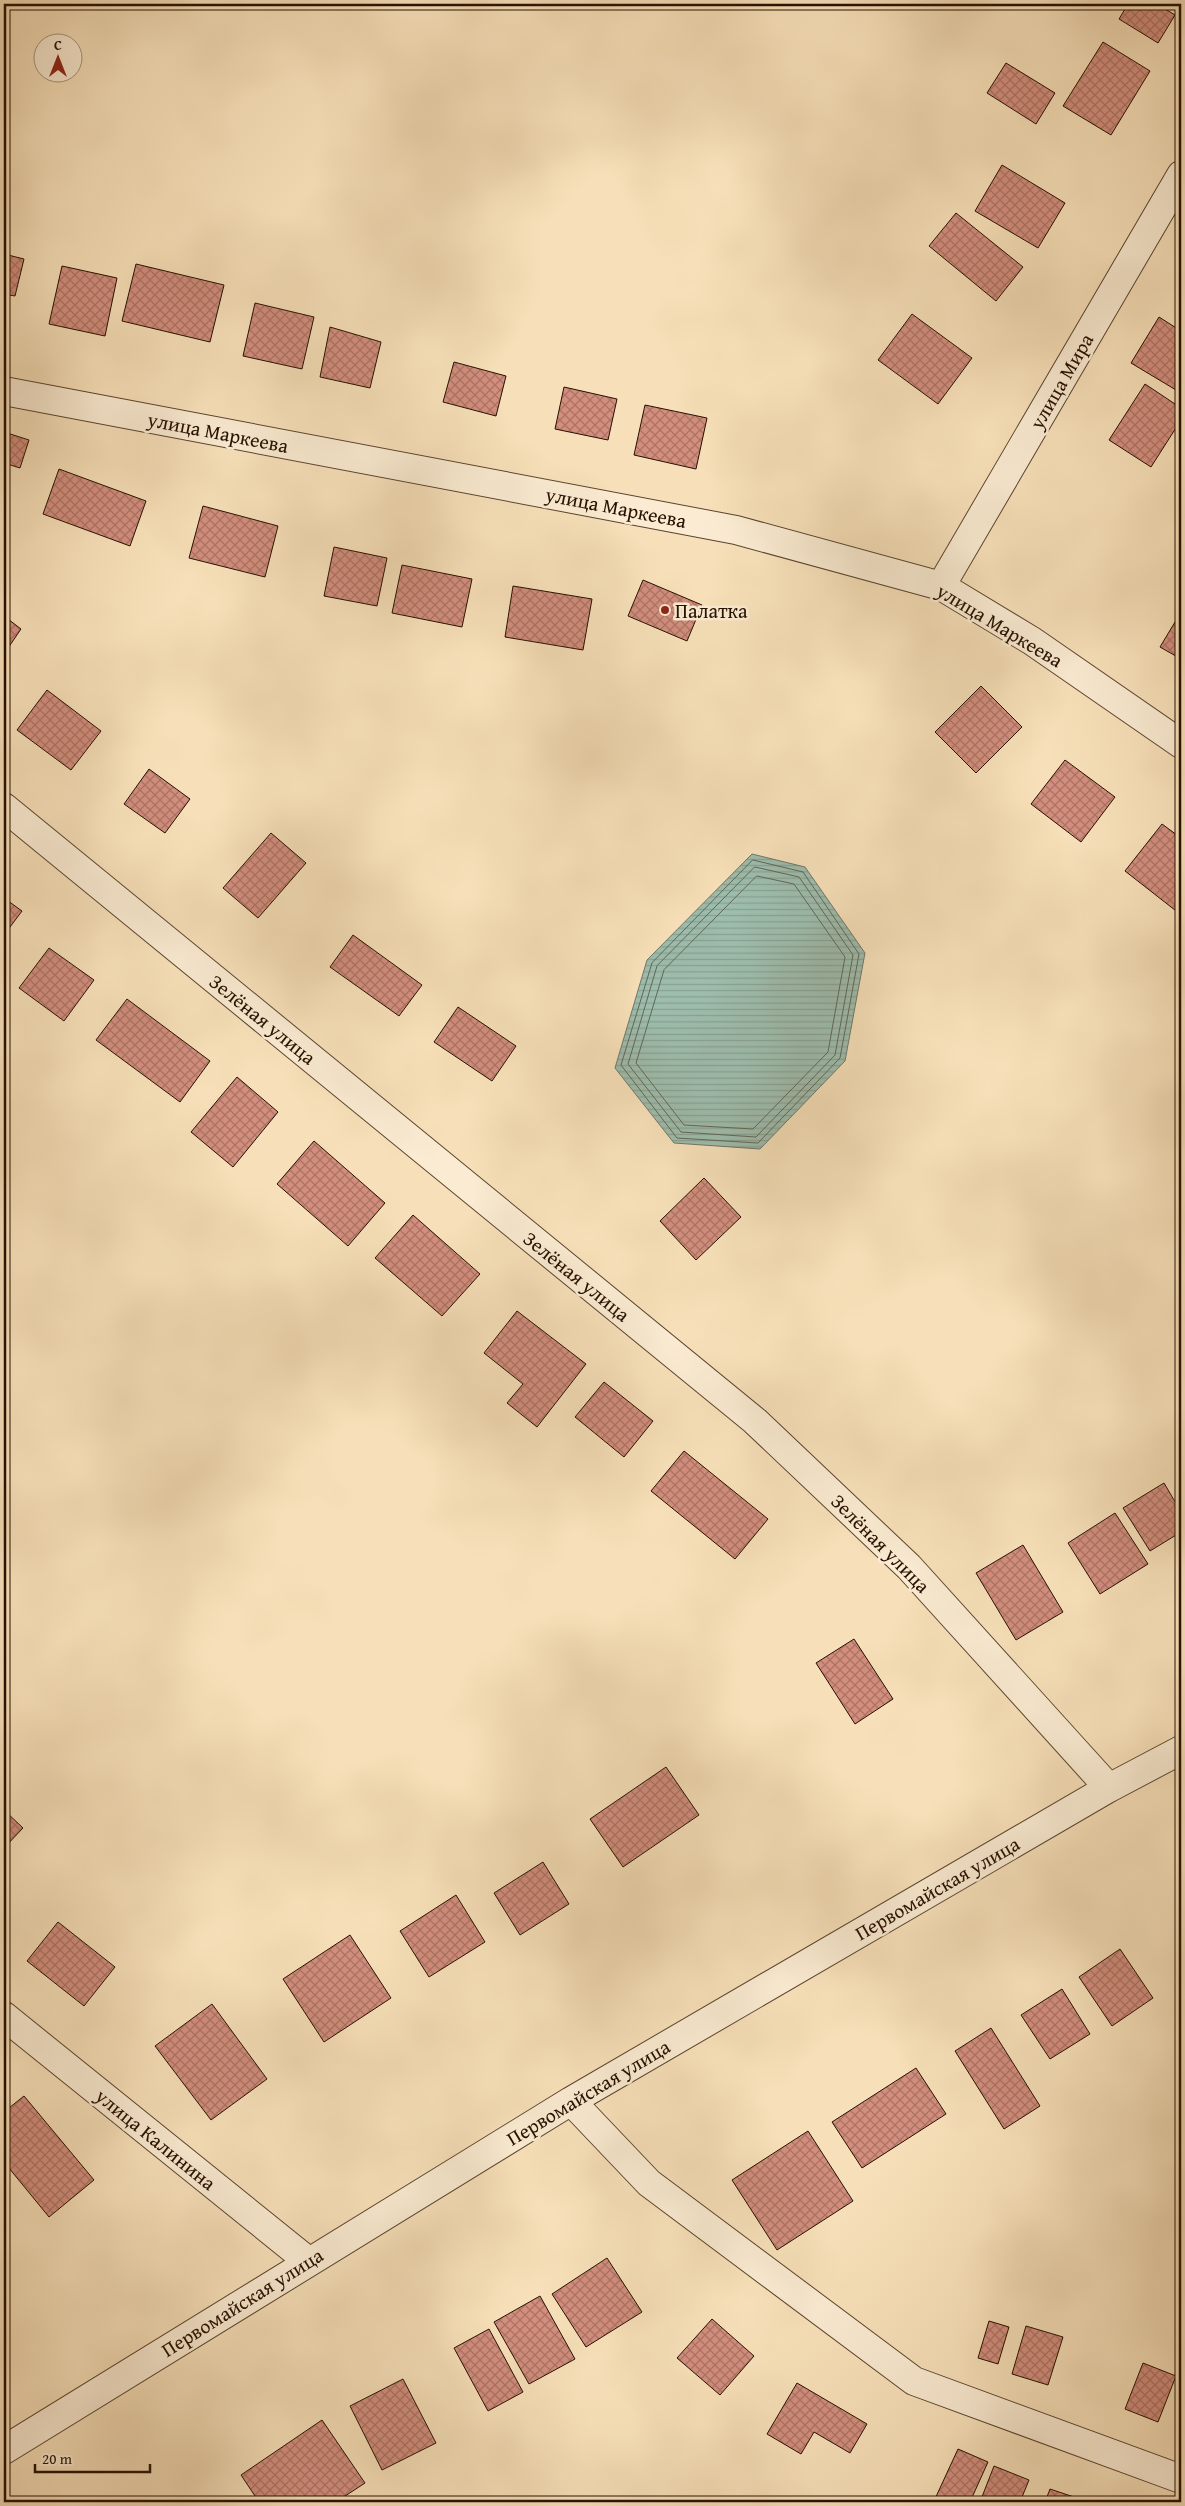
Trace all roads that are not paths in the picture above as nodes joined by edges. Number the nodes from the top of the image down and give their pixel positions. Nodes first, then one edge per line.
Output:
1 (1181, 175) edge
2 (4, 391) edge
3 (941, 586) junction
4 (1181, 744) edge
5 (4, 807) edge
6 (1181, 1750) edge
7 (1109, 1788) junction
8 (4, 2016) edge
9 (571, 2101) junction
10 (308, 2261) junction
11 (4, 2450) edge
12 (1181, 2479) edge

1 - 3 street, улица Мира
2 - 3 street, улица Маркеева
3 - 4 street, улица Маркеева
5 - 7 street, Зелёная улица
6 - 7 street, Первомайская улица
7 - 9 street, Первомайская улица
8 - 10 street, улица Калинина
9 - 10 street, Первомайская улица
9 - 12 street
10 - 11 street, Первомайская улица

